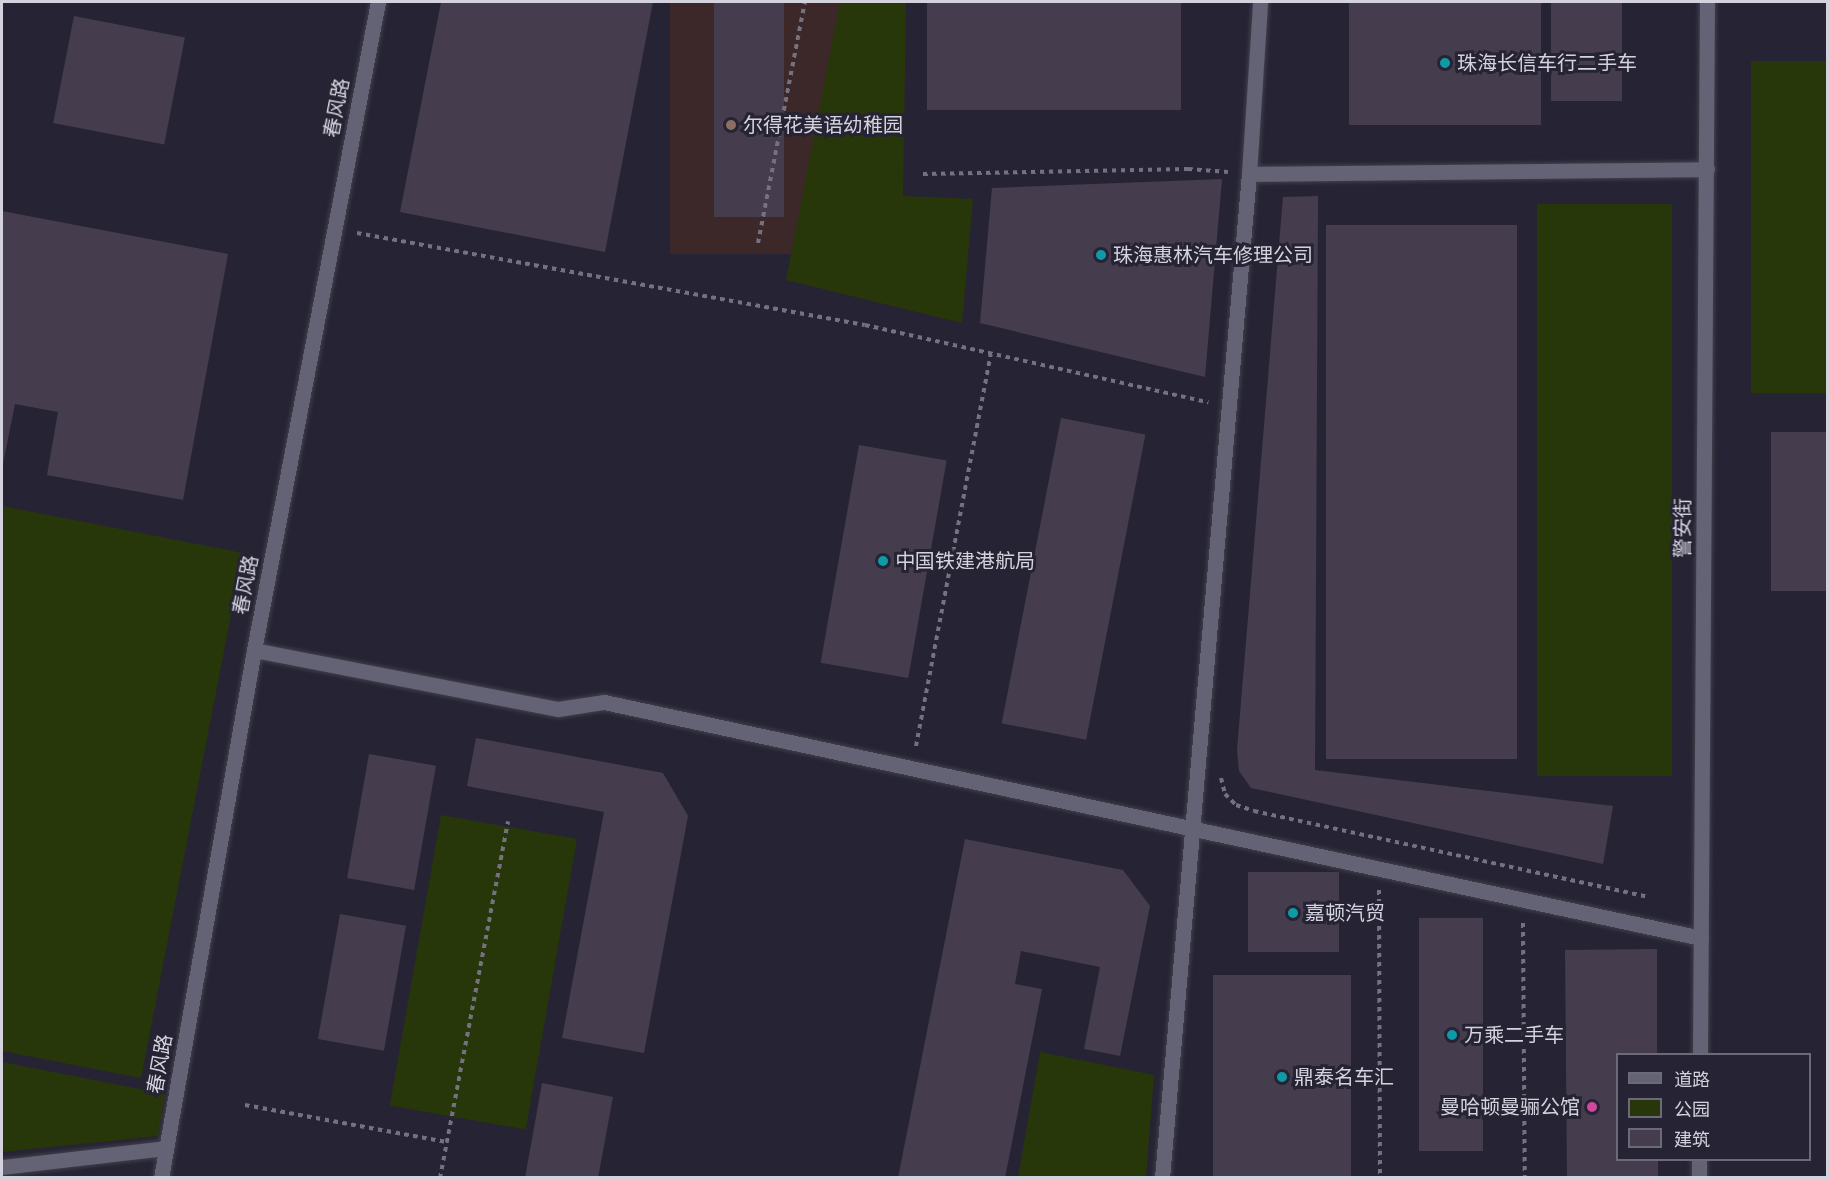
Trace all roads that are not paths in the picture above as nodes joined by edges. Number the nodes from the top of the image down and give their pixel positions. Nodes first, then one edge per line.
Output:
1 (378, 2) edge
2 (1260, 2) edge
3 (1707, 2) edge
4 (1707, 170) junction
5 (1249, 174) junction
6 (254, 650) junction
7 (1192, 827) junction
8 (1701, 938) junction
9 (1700, 1053) edge
10 (166, 1148) junction
11 (1700, 1161) edge
12 (2, 1167) edge
13 (161, 1178) edge
14 (1162, 1178) edge
15 (1699, 1178) edge

1 - 6 street, 春风路
2 - 5 street
3 - 4 street, 警安街
4 - 5 street
4 - 8 street, 警安街
5 - 7 street
6 - 7 street
6 - 10 street, 春风路
7 - 8 street
7 - 14 street
8 - 9 street, 警安街
10 - 12 street
10 - 13 street, 春风路
11 - 15 street

